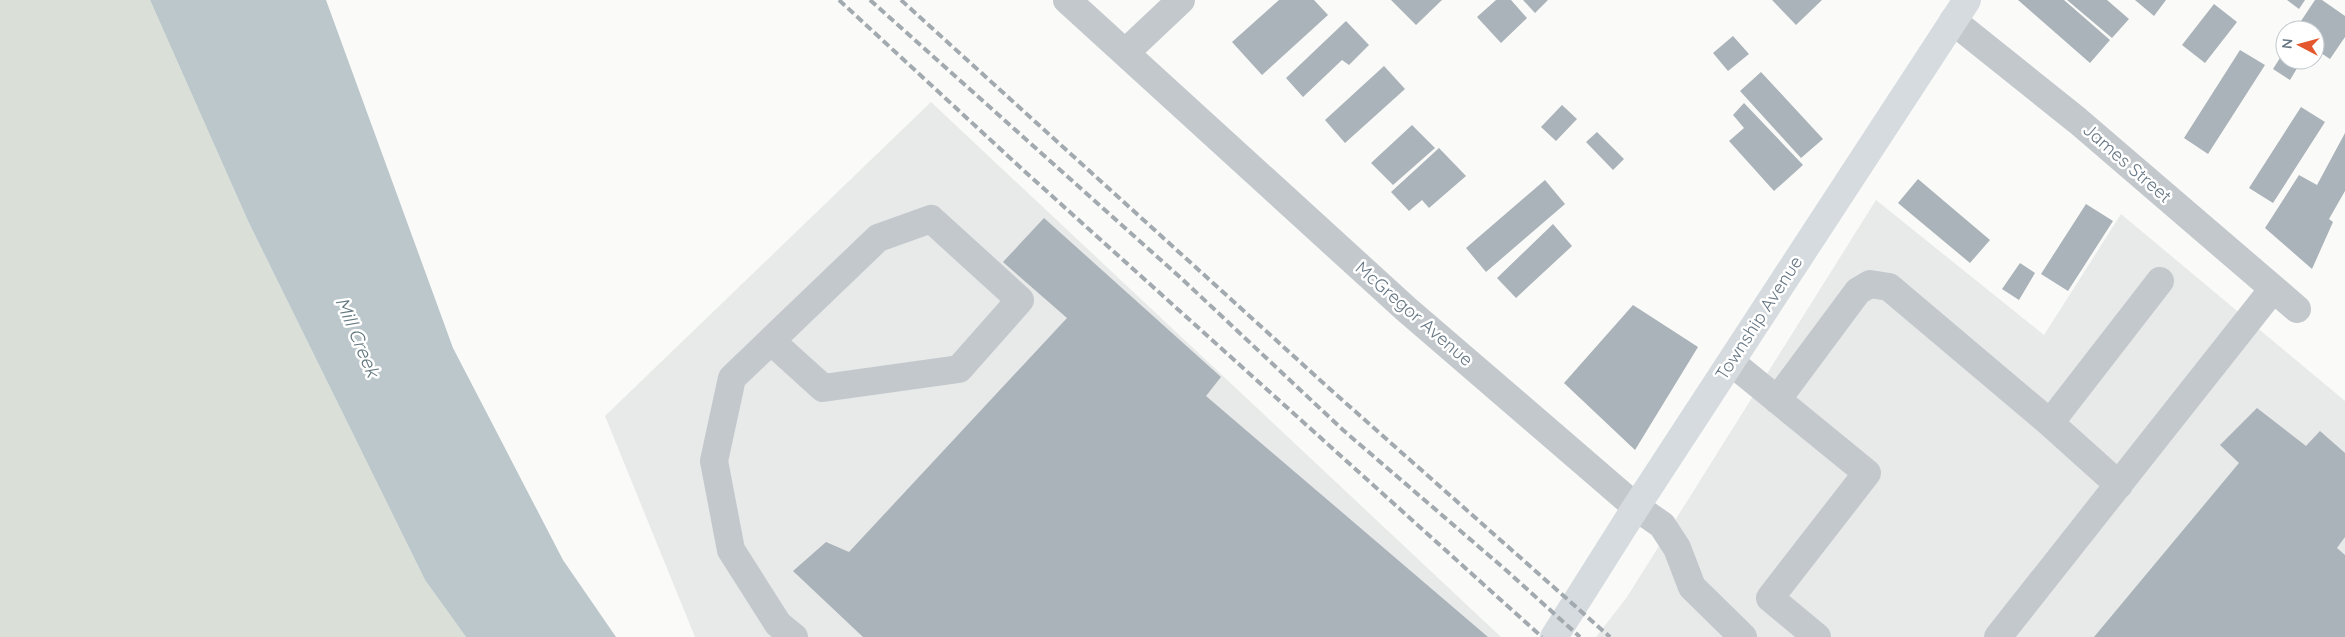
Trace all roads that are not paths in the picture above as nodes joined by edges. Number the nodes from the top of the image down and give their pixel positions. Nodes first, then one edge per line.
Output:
1 (1068, 0) edge
2 (1181, 0) edge
3 (1960, 11) edge
4 (1126, 52) junction
5 (2160, 281) dead end
6 (2273, 289) junction
7 (2297, 309) dead end
8 (771, 341) junction
9 (1731, 362) junction
10 (1777, 400) junction
11 (2050, 423) junction
12 (2118, 485) junction
13 (1636, 507) junction
14 (794, 637) edge
15 (1554, 637) edge
16 (1743, 637) edge
17 (1817, 637) edge
18 (1998, 637) edge

1 - 4 street, McGregor Avenue
2 - 4 street
3 - 6 street, James Street
3 - 9 main road, Township Avenue
4 - 13 street, McGregor Avenue
5 - 11 street
6 - 7 street, James Street
6 - 12 street
8 - 8 street
8 - 14 street
9 - 10 street
9 - 13 main road, Township Avenue
10 - 11 street
10 - 17 street
11 - 12 street
12 - 18 street
13 - 15 main road, Township Avenue
13 - 16 street, McGregor Avenue

